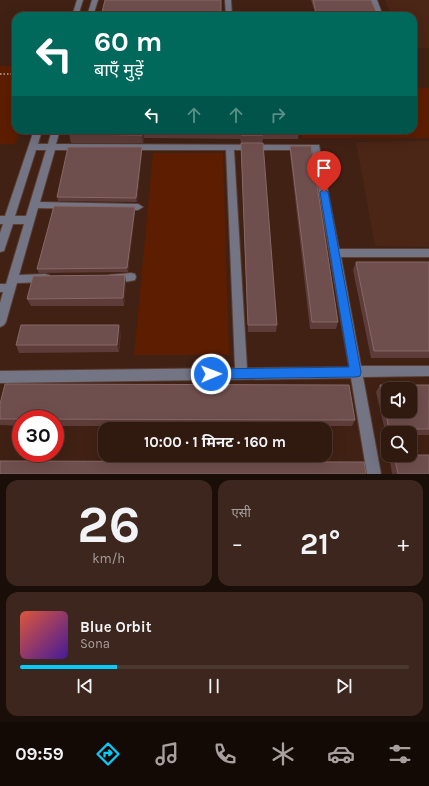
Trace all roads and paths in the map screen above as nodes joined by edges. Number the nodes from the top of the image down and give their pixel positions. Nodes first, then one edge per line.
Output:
1 (80, 0) edge
2 (95, 0) edge
3 (228, 0) edge
4 (374, 0) edge
5 (76, 12) edge
6 (91, 12) edge
7 (229, 12) edge
8 (378, 12) edge
9 (0, 74) edge
10 (12, 74) edge
11 (37, 134) edge
12 (55, 134) edge
13 (33, 147) junction
14 (51, 147) junction
15 (230, 147) junction
16 (35, 204) junction
17 (138, 207) dead end
18 (5, 220) edge
19 (30, 220) junction
20 (0, 248) edge
21 (335, 253) junction
22 (429, 253) edge
23 (130, 277) dead end
24 (55, 278) edge
25 (100, 278) edge
26 (8, 285) edge
27 (0, 322) edge
28 (429, 371) edge
29 (356, 372) junction
30 (241, 374) junction
31 (0, 377) edge
32 (374, 474) edge

1 - 5 street
2 - 6 street
3 - 7 street
4 - 8 street
9 - 10 path
11 - 13 street
12 - 14 street
13 - 14 street
13 - 18 street
14 - 15 street
14 - 16 street
15 - 21 street
15 - 30 street
16 - 17 street
16 - 19 street
18 - 19 street
18 - 20 street
19 - 26 street
21 - 22 street
21 - 29 street
23 - 25 street
24 - 26 street
26 - 27 street
28 - 29 street
29 - 30 street
29 - 32 street
30 - 31 street

